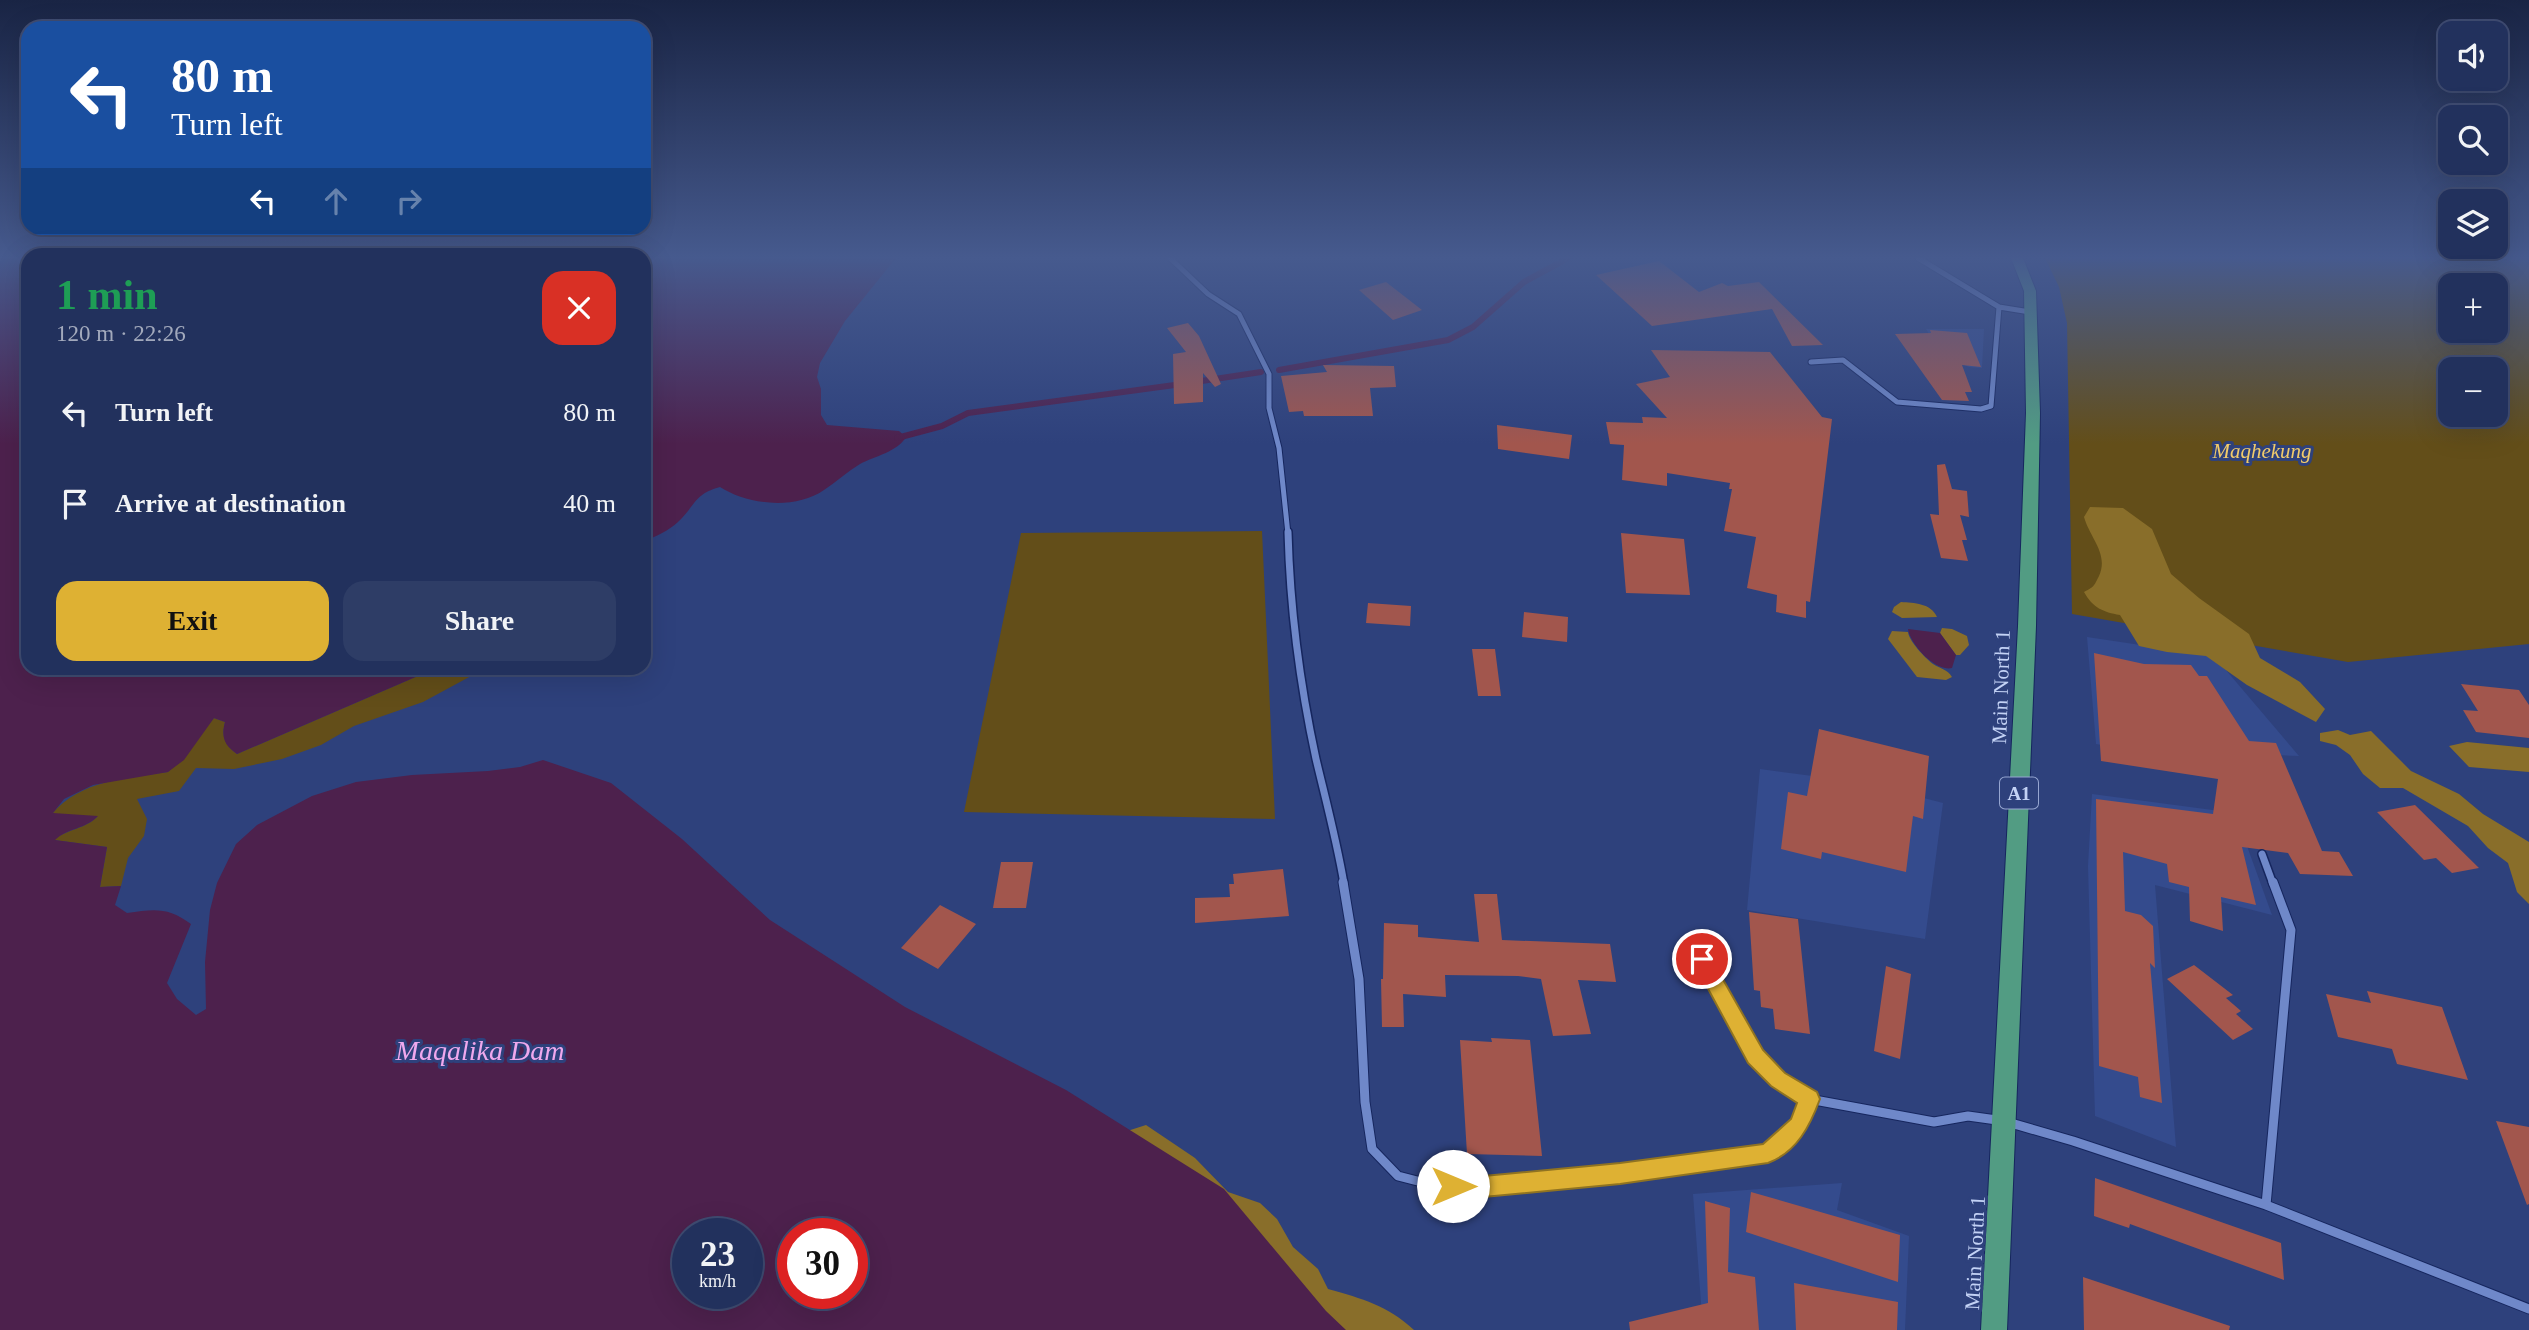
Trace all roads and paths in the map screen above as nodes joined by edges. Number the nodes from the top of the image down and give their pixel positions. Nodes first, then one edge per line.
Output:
1 (1242, 320) edge
2 (1998, 320) edge
3 (2030, 320) edge
4 (1811, 362) dead end
5 (2262, 854) dead end
6 (1702, 959) dead end
7 (1809, 1099) junction
8 (2004, 1121) junction
9 (2266, 1205) junction
10 (2529, 1309) edge
11 (1994, 1330) edge

1 - 7 street
2 - 4 street
3 - 8 main road, Main North 1 / A1
5 - 9 street
6 - 7 street
7 - 8 street
8 - 9 street
8 - 11 main road, Main North 1 / A1
9 - 10 street

